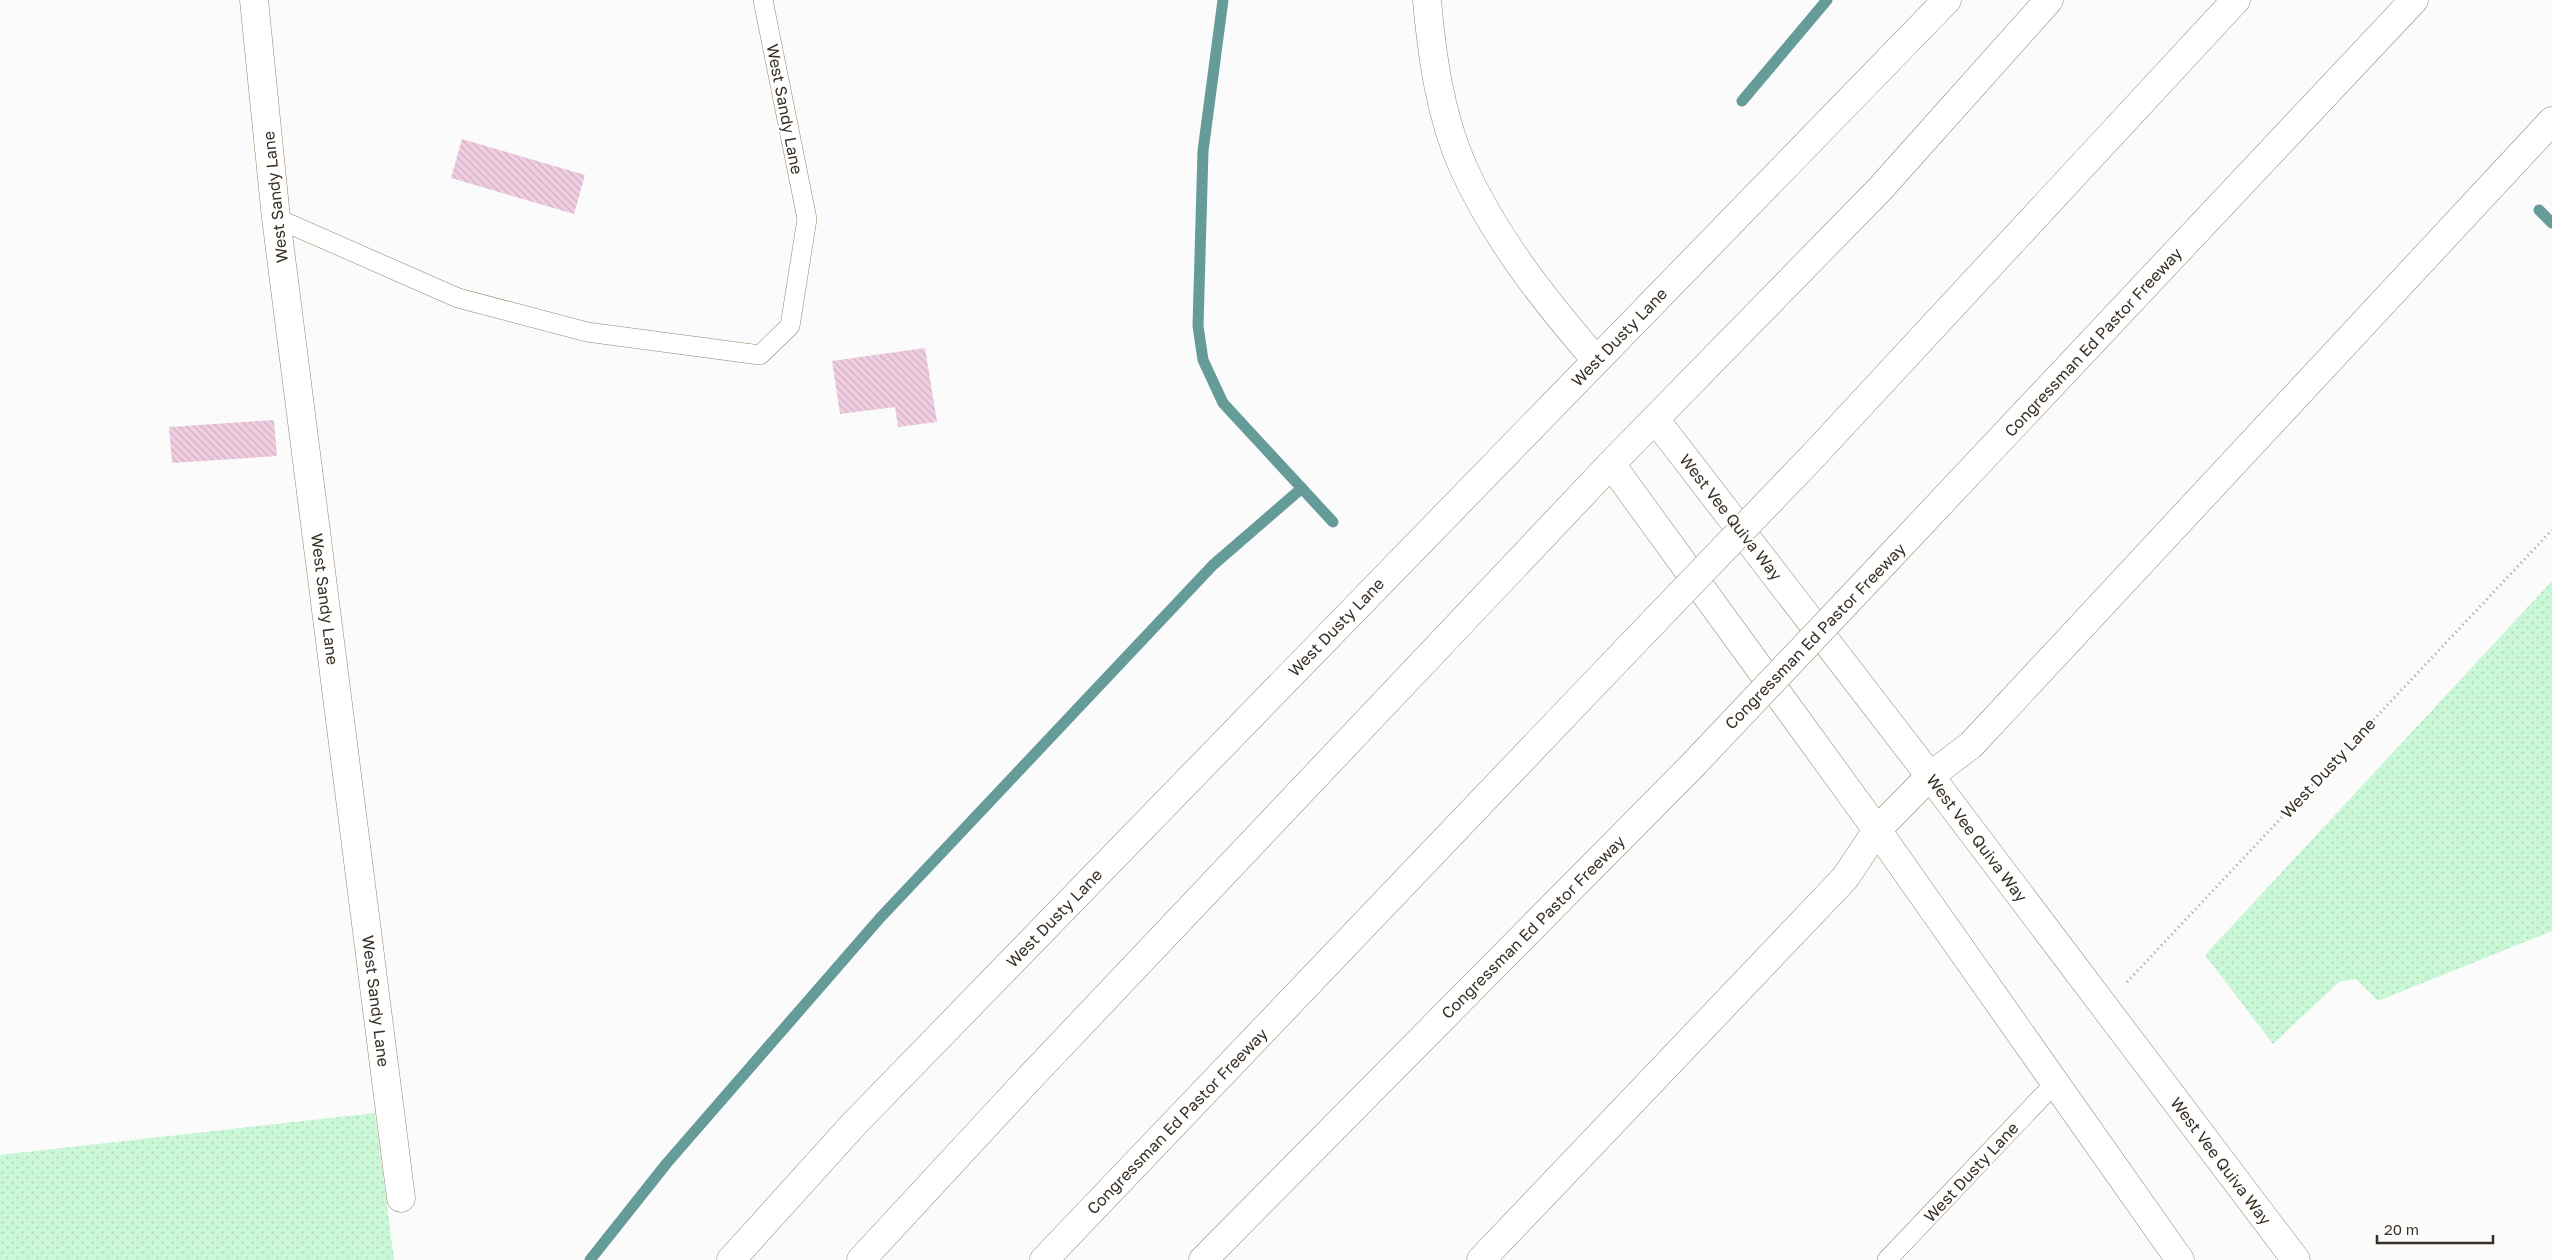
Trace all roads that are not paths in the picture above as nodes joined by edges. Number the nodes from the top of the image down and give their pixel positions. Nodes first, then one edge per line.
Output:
1 (254, 0) edge
2 (763, 0) edge
3 (1427, 0) edge
4 (1947, 0) edge
5 (2049, 0) edge
6 (2236, 0) edge
7 (2414, 0) edge
8 (2552, 121) edge
9 (276, 218) junction
10 (1596, 360) junction
11 (1655, 419) junction
12 (1611, 464) junction
13 (1930, 776) junction
14 (1877, 830) junction
15 (2054, 1084) junction
16 (401, 1198) dead end
17 (731, 1260) edge
18 (861, 1260) edge
19 (1044, 1260) edge
20 (1203, 1260) edge
21 (1481, 1260) edge
22 (1887, 1260) edge
23 (2180, 1260) edge
24 (2296, 1260) edge

1 - 9 main road, West Sandy Lane
2 - 9 lane, West Sandy Lane
3 - 10 main road
4 - 10 main road, West Dusty Lane
5 - 11 main road
6 - 19 main road, Congressman Ed Pastor Freeway, bridge
7 - 20 main road, Congressman Ed Pastor Freeway, bridge
8 - 13 main road
9 - 16 main road, West Sandy Lane
10 - 17 main road, West Dusty Lane
11 - 12 main road
11 - 13 main road, West Vee Quiva Way
12 - 14 main road
12 - 18 main road
13 - 14 main road
13 - 24 main road, West Vee Quiva Way
14 - 15 main road
14 - 21 main road
15 - 22 lane, West Dusty Lane
15 - 23 main road

